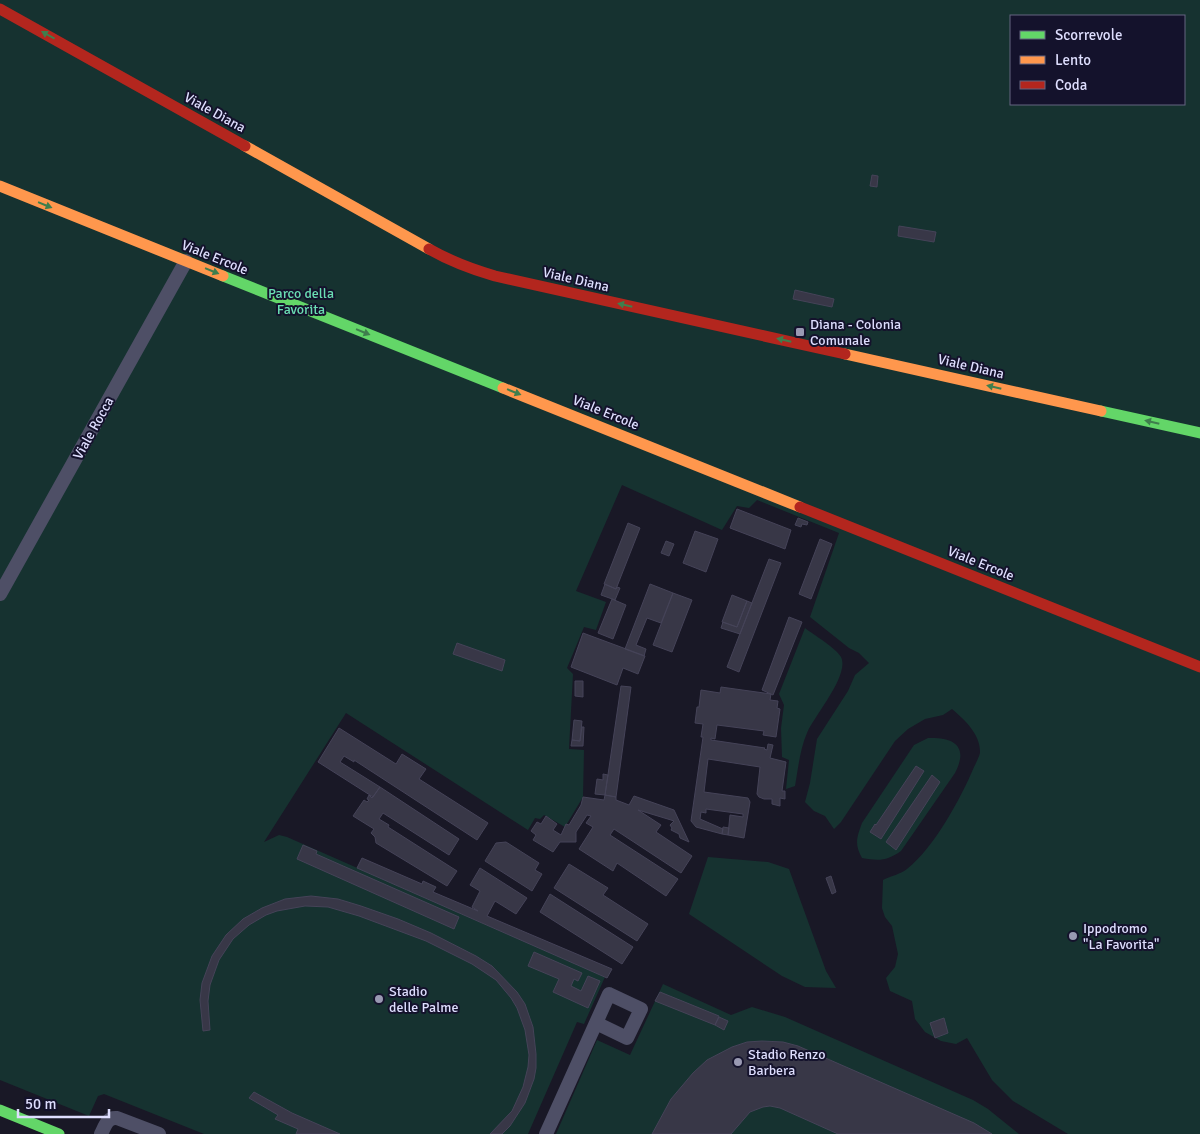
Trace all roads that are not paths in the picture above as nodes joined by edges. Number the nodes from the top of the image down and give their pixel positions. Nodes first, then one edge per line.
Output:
1 (0, 9) edge
2 (0, 186) edge
3 (186, 261) junction
4 (1200, 433) edge
5 (0, 594) edge
6 (1200, 667) edge
7 (596, 1024) dead end
8 (0, 1110) edge
9 (59, 1134) edge
10 (101, 1134) edge
11 (159, 1134) edge
12 (546, 1134) edge

4 -> 1 street, Viale Diana
2 -> 3 street, Viale Ercole
3 - 5 street, Viale Rocca
3 -> 6 street, Viale Ercole
7 - 12 street
8 - 9 street
10 - 11 street

